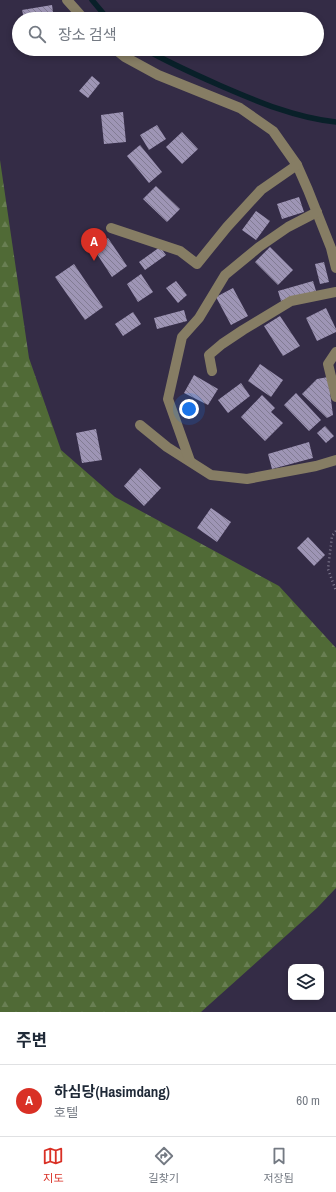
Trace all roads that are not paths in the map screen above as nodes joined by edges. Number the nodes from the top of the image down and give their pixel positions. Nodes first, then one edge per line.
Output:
1 (67, 0) edge
2 (78, 12) edge
3 (124, 56) edge
4 (297, 165) junction
5 (317, 212) junction
6 (111, 228) dead end
7 (336, 268) edge
8 (336, 292) edge
9 (336, 352) edge
10 (212, 371) dead end
11 (336, 397) edge
12 (140, 425) dead end
13 (336, 460) edge
14 (190, 462) junction

1 - 2 street
3 - 4 street
4 - 5 street
4 - 6 street
5 - 7 street
5 - 14 street
8 - 10 street
9 - 11 street
12 - 14 street
13 - 14 street

